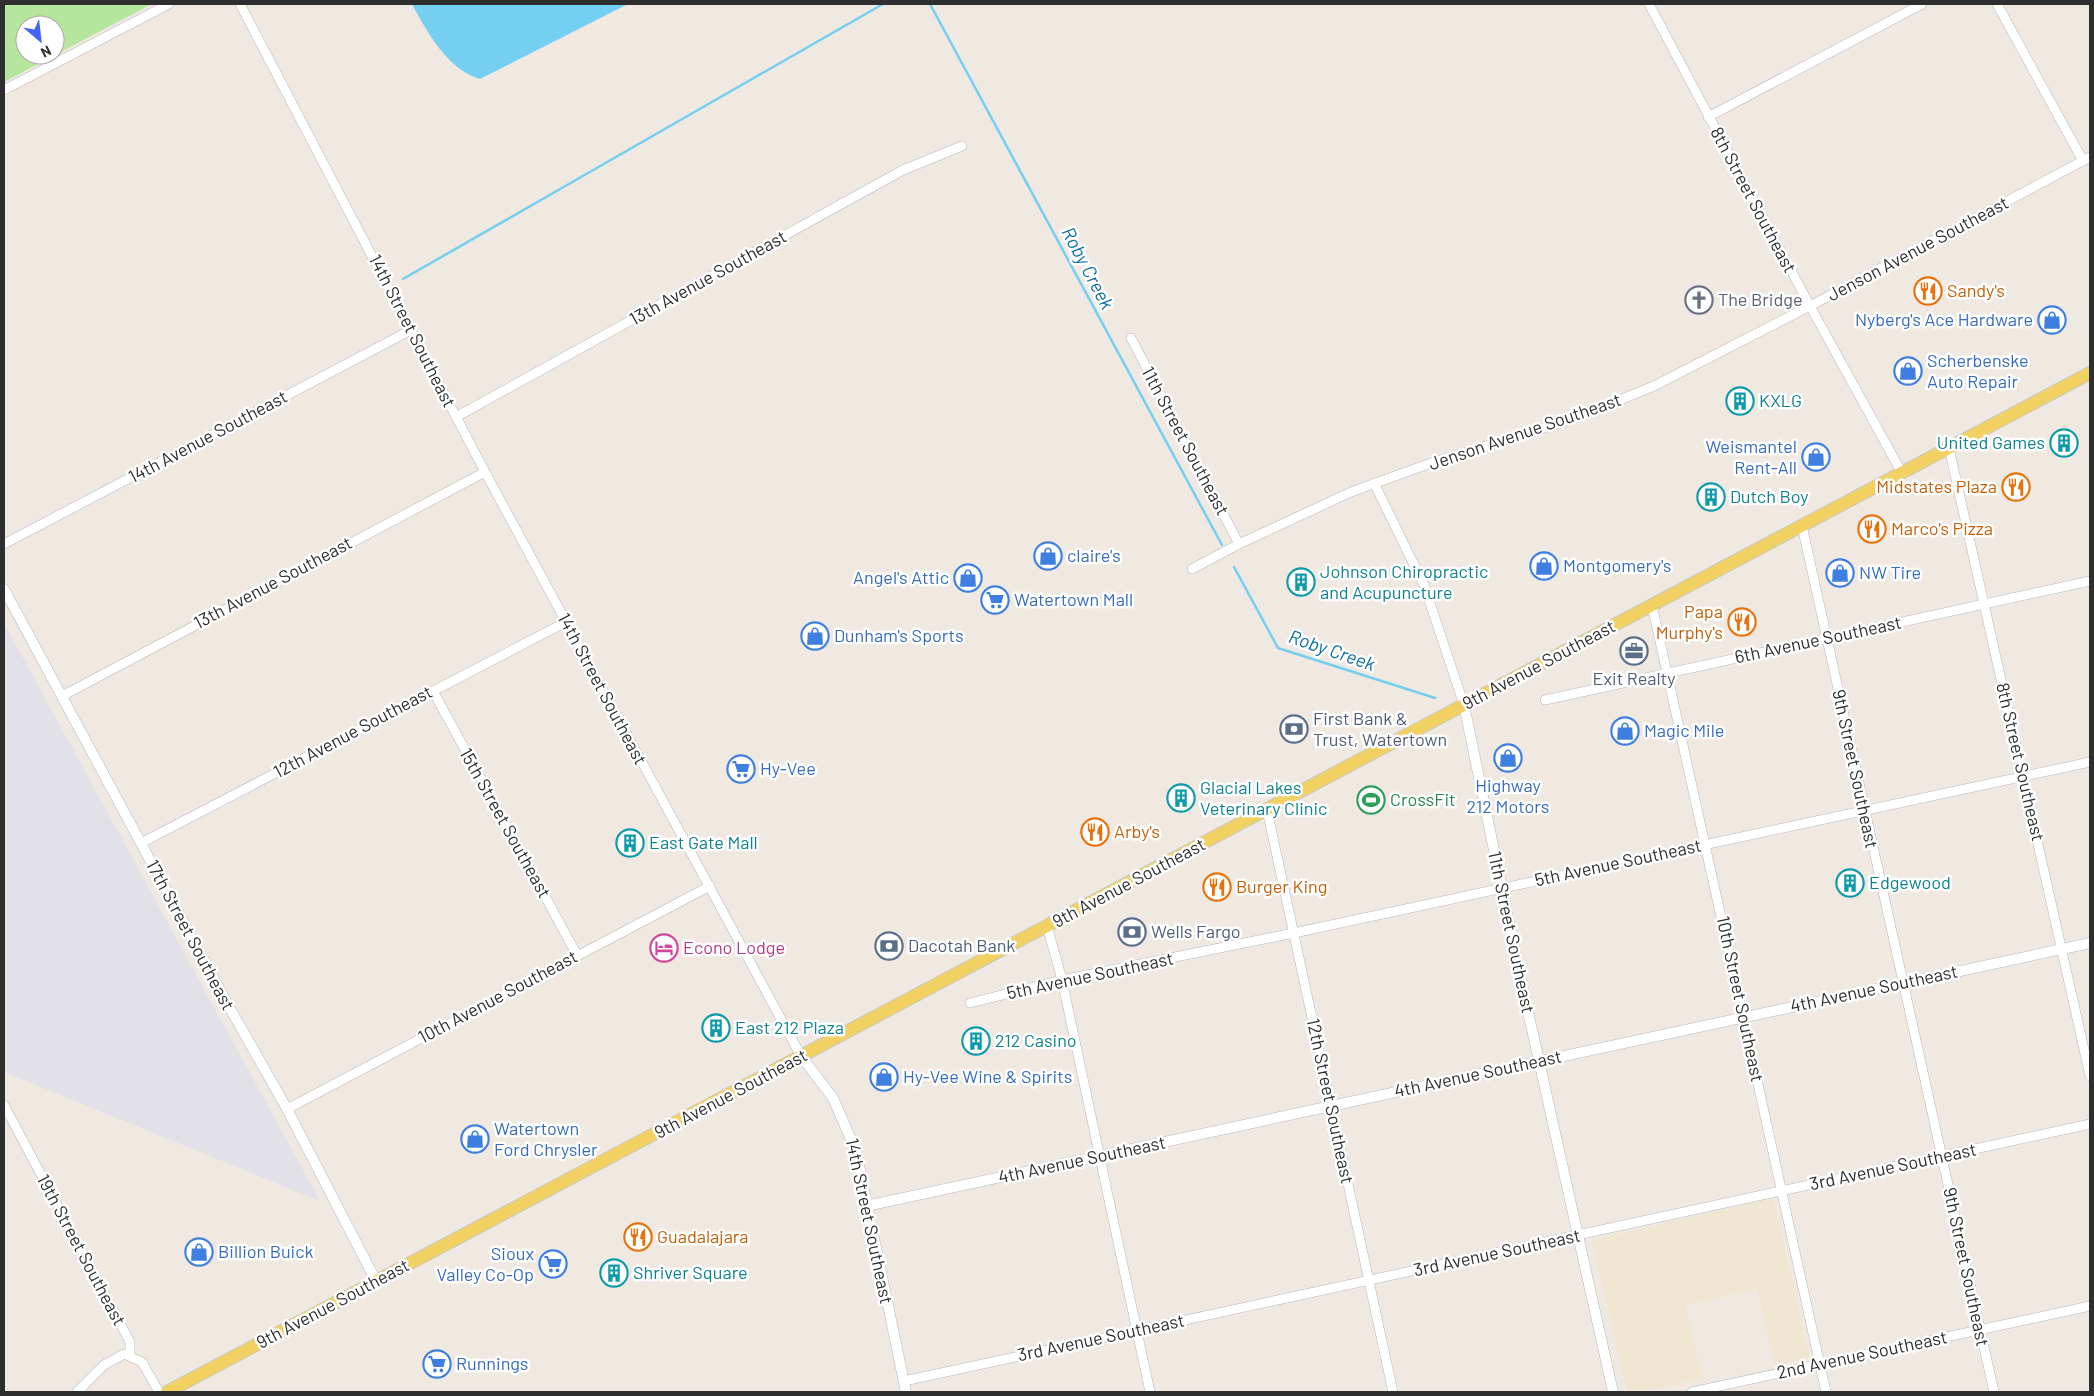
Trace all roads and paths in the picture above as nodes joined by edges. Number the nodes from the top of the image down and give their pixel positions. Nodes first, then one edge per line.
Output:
1 (169, 4) edge
2 (240, 4) edge
3 (1649, 4) edge
4 (1922, 4) edge
5 (1997, 4) edge
6 (4, 90) edge
7 (1708, 117) junction
8 (962, 146) dead end
9 (2086, 159) edge
10 (1810, 306) junction
11 (411, 330) junction
12 (1131, 338) dead end
13 (2090, 373) edge
14 (456, 417) junction
15 (1949, 448) junction
16 (485, 472) junction
17 (1902, 473) junction
18 (1374, 483) junction
19 (1802, 526) junction
20 (4, 544) edge
21 (1239, 544) junction
22 (1192, 569) dead end
23 (2090, 580) edge
24 (4, 589) edge
25 (1985, 603) junction
26 (1652, 606) junction
27 (566, 622) junction
28 (1826, 638) junction
29 (1667, 672) junction
30 (433, 691) junction
31 (62, 696) junction
32 (1545, 700) dead end
33 (1464, 705) junction
34 (2090, 762) edge
35 (2023, 776) junction
36 (1267, 810) junction
37 (1864, 812) junction
38 (141, 843) junction
39 (1706, 844) junction
40 (710, 886) junction
41 (1502, 889) junction
42 (1047, 926) junction
43 (1294, 933) junction
44 (2090, 943) edge
45 (2062, 950) junction
46 (577, 955) junction
47 (1062, 980) junction
48 (1902, 984) junction
49 (970, 1003) dead end
50 (1744, 1017) junction
51 (801, 1056) junction
52 (1540, 1061) junction
53 (2090, 1076) edge
54 (4, 1105) edge
55 (1332, 1106) junction
56 (287, 1109) junction
57 (2090, 1124) edge
58 (1100, 1156) junction
59 (1942, 1156) junction
60 (1782, 1191) junction
61 (866, 1206) junction
62 (1579, 1236) junction
63 (376, 1281) junction
64 (1369, 1281) junction
65 (2090, 1306) edge
66 (1136, 1330) junction
67 (1980, 1330) junction
68 (130, 1355) junction
69 (1820, 1364) junction
70 (904, 1381) junction
71 (77, 1392) edge
72 (159, 1392) edge
73 (167, 1392) edge
74 (906, 1392) edge
75 (1150, 1392) edge
76 (1393, 1392) edge
77 (1613, 1392) edge
78 (1692, 1392) edge
79 (1826, 1392) edge
80 (1994, 1392) edge

1 - 6 street
2 - 11 street, 14th Street Southeast
3 - 7 street, 8th Street Southeast
4 - 7 street
5 - 9 street
7 - 10 street, 8th Street Southeast
8 - 14 street, 13th Avenue Southeast
9 - 10 street, Jenson Avenue Southeast
10 - 17 street, 8th Street Southeast
10 - 18 street, Jenson Avenue Southeast
11 - 14 street, 14th Street Southeast
11 - 20 street, 14th Avenue Southeast
12 - 21 street, 11th Street Southeast
13 - 15 main road, 9th Avenue Southeast
14 - 16 street, 14th Street Southeast
15 - 17 main road, 9th Avenue Southeast
15 - 25 street, 8th Street Southeast
16 - 27 street, 14th Street Southeast
16 - 31 street, 13th Avenue Southeast
17 - 19 main road, 9th Avenue Southeast
18 - 21 street, Jenson Avenue Southeast
18 - 33 street, 11th Street Southeast
19 - 26 main road, 9th Avenue Southeast
19 - 28 street, 9th Street Southeast
21 - 22 street, Jenson Avenue Southeast
23 - 25 street, 6th Avenue Southeast
24 - 31 street, 17th Street Southeast
25 - 28 street, 6th Avenue Southeast
25 - 35 street, 8th Street Southeast
26 - 29 street, 10th Street Southeast
26 - 33 main road, 9th Avenue Southeast
27 - 30 street, 12th Avenue Southeast
27 - 40 street, 14th Street Southeast
28 - 29 street, 6th Avenue Southeast
28 - 37 street, 9th Street Southeast
29 - 32 street, 6th Avenue Southeast
29 - 39 street, 10th Street Southeast
30 - 38 street, 12th Avenue Southeast
30 - 46 street, 15th Street Southeast
31 - 38 street, 17th Street Southeast
33 - 36 main road, 9th Avenue Southeast
33 - 41 street, 11th Street Southeast
34 - 35 street, 5th Avenue Southeast
35 - 37 street, 5th Avenue Southeast
35 - 45 street, 8th Street Southeast
36 - 42 main road, 9th Avenue Southeast
36 - 43 street, 12th Street Southeast
37 - 39 street, 5th Avenue Southeast
37 - 48 street, 9th Street Southeast
38 - 56 street, 17th Street Southeast
39 - 41 street, 5th Avenue Southeast
39 - 50 street, 10th Street Southeast
40 - 46 street, 10th Avenue Southeast
40 - 51 street, 14th Street Southeast
41 - 43 street, 5th Avenue Southeast
41 - 52 street, 11th Street Southeast
42 - 47 street
42 - 51 main road, 9th Avenue Southeast
43 - 47 street, 5th Avenue Southeast
43 - 55 street, 12th Street Southeast
44 - 45 street, 4th Avenue Southeast
45 - 48 street, 4th Avenue Southeast
45 - 53 street, 8th Street Southeast
46 - 56 street, 10th Avenue Southeast
47 - 49 street, 5th Avenue Southeast
47 - 58 street
48 - 50 street, 4th Avenue Southeast
48 - 59 street, 9th Street Southeast
50 - 52 street, 4th Avenue Southeast
50 - 60 street, 10th Street Southeast
51 - 61 street, 14th Street Southeast
51 - 63 main road, 9th Avenue Southeast
52 - 55 street, 4th Avenue Southeast
52 - 62 street, 11th Street Southeast
54 - 68 street, 19th Street Southeast
55 - 58 street, 4th Avenue Southeast
55 - 64 street, 12th Street Southeast
56 - 63 street, 17th Street Southeast
57 - 59 street, 3rd Avenue Southeast
58 - 61 street, 4th Avenue Southeast
58 - 66 street
59 - 60 street, 3rd Avenue Southeast
59 - 67 street, 9th Street Southeast
60 - 62 street, 3rd Avenue Southeast
60 - 69 street, 10th Street Southeast
61 - 70 street, 14th Street Southeast
62 - 64 street, 3rd Avenue Southeast
62 - 77 street, 11th Street Southeast
63 - 73 main road, 9th Avenue Southeast
64 - 66 street, 3rd Avenue Southeast
64 - 76 street, 12th Street Southeast
65 - 67 street, 2nd Avenue Southeast
66 - 70 street, 3rd Avenue Southeast
66 - 75 street
67 - 69 street, 2nd Avenue Southeast
67 - 80 street, 9th Street Southeast
68 - 71 street
68 - 72 street
69 - 78 street, 2nd Avenue Southeast
69 - 79 street, 10th Street Southeast
70 - 74 street, 14th Street Southeast

